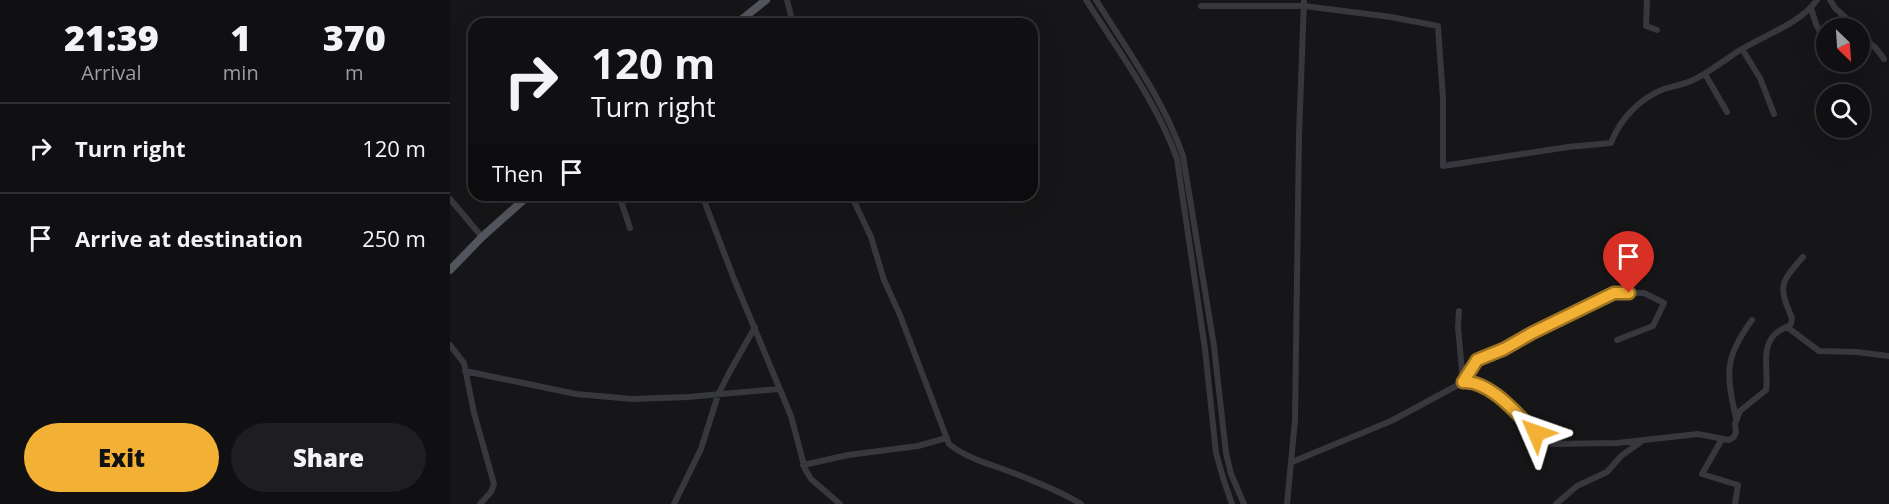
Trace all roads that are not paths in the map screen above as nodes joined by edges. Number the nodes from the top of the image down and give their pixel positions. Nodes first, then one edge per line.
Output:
1 (766, 0) edge
2 (787, 0) edge
3 (1086, 0) edge
4 (1096, 0) edge
5 (1647, 0) edge
6 (1817, 0) edge
7 (1830, 0) edge
8 (1304, 3) edge
9 (1201, 6) dead end
10 (1812, 8) junction
11 (744, 18) edge
12 (792, 18) edge
13 (1846, 18) edge
14 (1816, 24) edge
15 (1657, 30) dead end
16 (1870, 44) edge
17 (1743, 49) junction
18 (1884, 59) dead end
19 (1705, 74) junction
20 (1727, 112) dead end
21 (1774, 114) dead end
22 (450, 199) edge
23 (522, 201) edge
24 (621, 201) edge
25 (704, 201) edge
26 (855, 201) edge
27 (630, 228) dead end
28 (482, 237) junction
29 (1803, 257) dead end
30 (450, 270) edge
31 (1459, 311) dead end
32 (1752, 320) dead end
33 (755, 327) junction
34 (1787, 327) junction
35 (1617, 340) dead end
36 (450, 345) edge
37 (1889, 356) edge
38 (465, 371) junction
39 (1463, 382) junction
40 (779, 389) junction
41 (718, 395) junction
42 (1736, 418) junction
43 (946, 438) junction
44 (1722, 439) junction
45 (1642, 441) junction
46 (1292, 462) junction
47 (804, 465) junction
48 (480, 504) edge
49 (674, 504) edge
50 (840, 504) edge
51 (1081, 504) edge
52 (1232, 504) edge
53 (1244, 504) edge
54 (1287, 504) edge
55 (1556, 504) edge
56 (1735, 504) edge

1 - 11 main road
2 - 12 street
3 - 52 street
4 - 53 street
5 - 15 street
6 - 10 street
7 - 13 street
8 - 9 street
8 - 19 street
8 - 46 street
10 - 14 street
10 - 17 street
16 - 18 street
17 - 19 street
17 - 21 street
19 - 20 street
22 - 28 street
23 - 28 main road
24 - 27 street
25 - 33 street
26 - 43 street
28 - 30 main road
29 - 34 street
31 - 39 street
32 - 42 street
33 - 40 street
33 - 41 street
34 - 37 street
34 - 42 street
35 - 39 street
36 - 38 street
38 - 41 street
38 - 48 street
39 - 45 street
39 - 46 street
40 - 41 street
40 - 47 street
41 - 49 street
42 - 44 street
43 - 47 street
43 - 51 street
44 - 45 street
44 - 56 street
45 - 55 street
46 - 54 street
47 - 50 street

